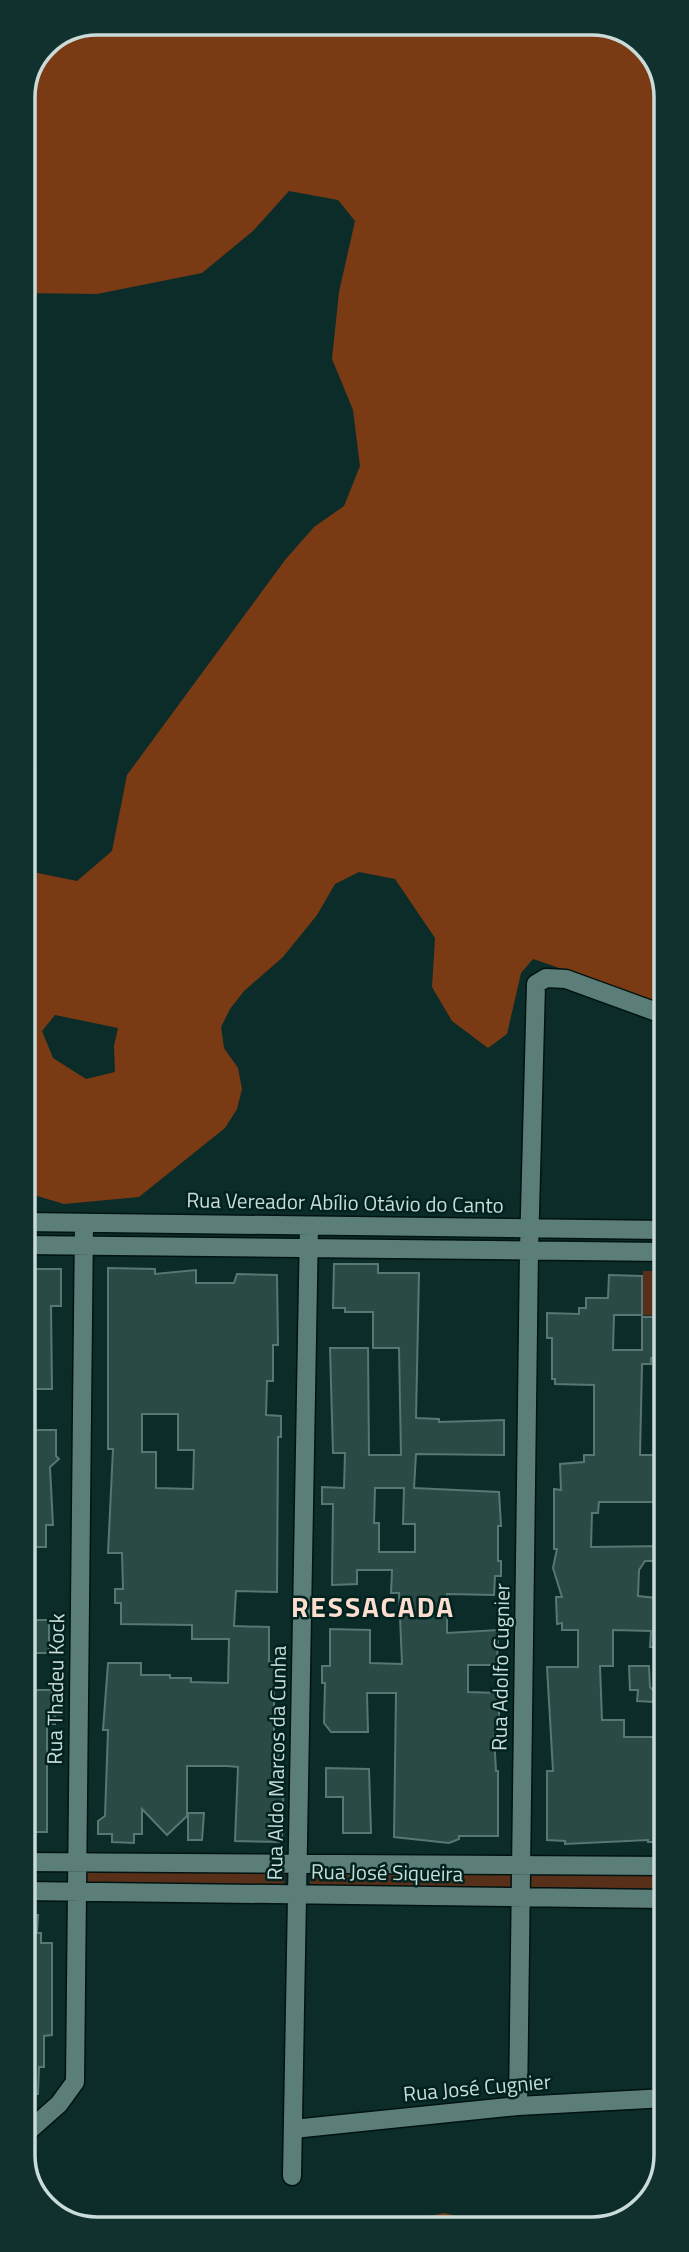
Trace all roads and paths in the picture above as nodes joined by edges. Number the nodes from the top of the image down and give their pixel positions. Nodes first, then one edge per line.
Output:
1 (654, 1011) edge
2 (35, 1222) edge
3 (84, 1223) junction
4 (309, 1226) junction
5 (530, 1229) junction
6 (654, 1230) edge
7 (35, 1245) edge
8 (84, 1245) junction
9 (309, 1248) junction
10 (529, 1250) junction
11 (654, 1252) edge
12 (35, 1861) edge
13 (77, 1862) junction
14 (297, 1863) junction
15 (521, 1865) junction
16 (654, 1866) edge
17 (35, 1891) edge
18 (77, 1891) junction
19 (297, 1894) junction
20 (521, 1897) junction
21 (654, 1899) edge
22 (654, 2099) edge
23 (518, 2106) junction
24 (35, 2125) edge
25 (293, 2129) junction
26 (292, 2176) dead end

1 - 5 street, Rua Adolfo Cugnier
2 - 3 street, Rua Vereador Abílio Otávio do Canto
3 - 4 street, Rua Vereador Abílio Otávio do Canto
3 - 8 street, Rua Thadeu Kock
4 - 5 street, Rua Vereador Abílio Otávio do Canto
4 - 9 street, Rua Aldo Marcos da Cunha
5 - 6 street, Rua Vereador Abílio Otávio do Canto
5 - 10 street, Rua Adolfo Cugnier
7 - 8 street
8 - 9 street
8 - 13 street, Rua Thadeu Kock
9 - 10 street
9 - 14 street, Rua Aldo Marcos da Cunha
10 - 11 street
10 - 15 street, Rua Adolfo Cugnier
12 - 13 street, Rua José Siqueira
13 - 14 street, Rua José Siqueira
13 - 18 street, Rua Thadeu Kock
14 - 15 street, Rua José Siqueira
14 - 19 street, Rua Aldo Marcos da Cunha
15 - 16 street, Rua José Siqueira
15 - 20 street, Rua Adolfo Cugnier
17 - 18 street, Rua José Siqueira
18 - 19 street, Rua José Siqueira
18 - 24 street, Rua Thadeu Kock
19 - 20 street, Rua José Siqueira
19 - 25 street, Rua Aldo Marcos da Cunha
20 - 21 street, Rua José Siqueira
20 - 23 street, Rua Adolfo Cugnier
22 - 23 street, Rua José Cugnier
23 - 25 street, Rua José Cugnier
25 - 26 street, Rua Aldo Marcos da Cunha

